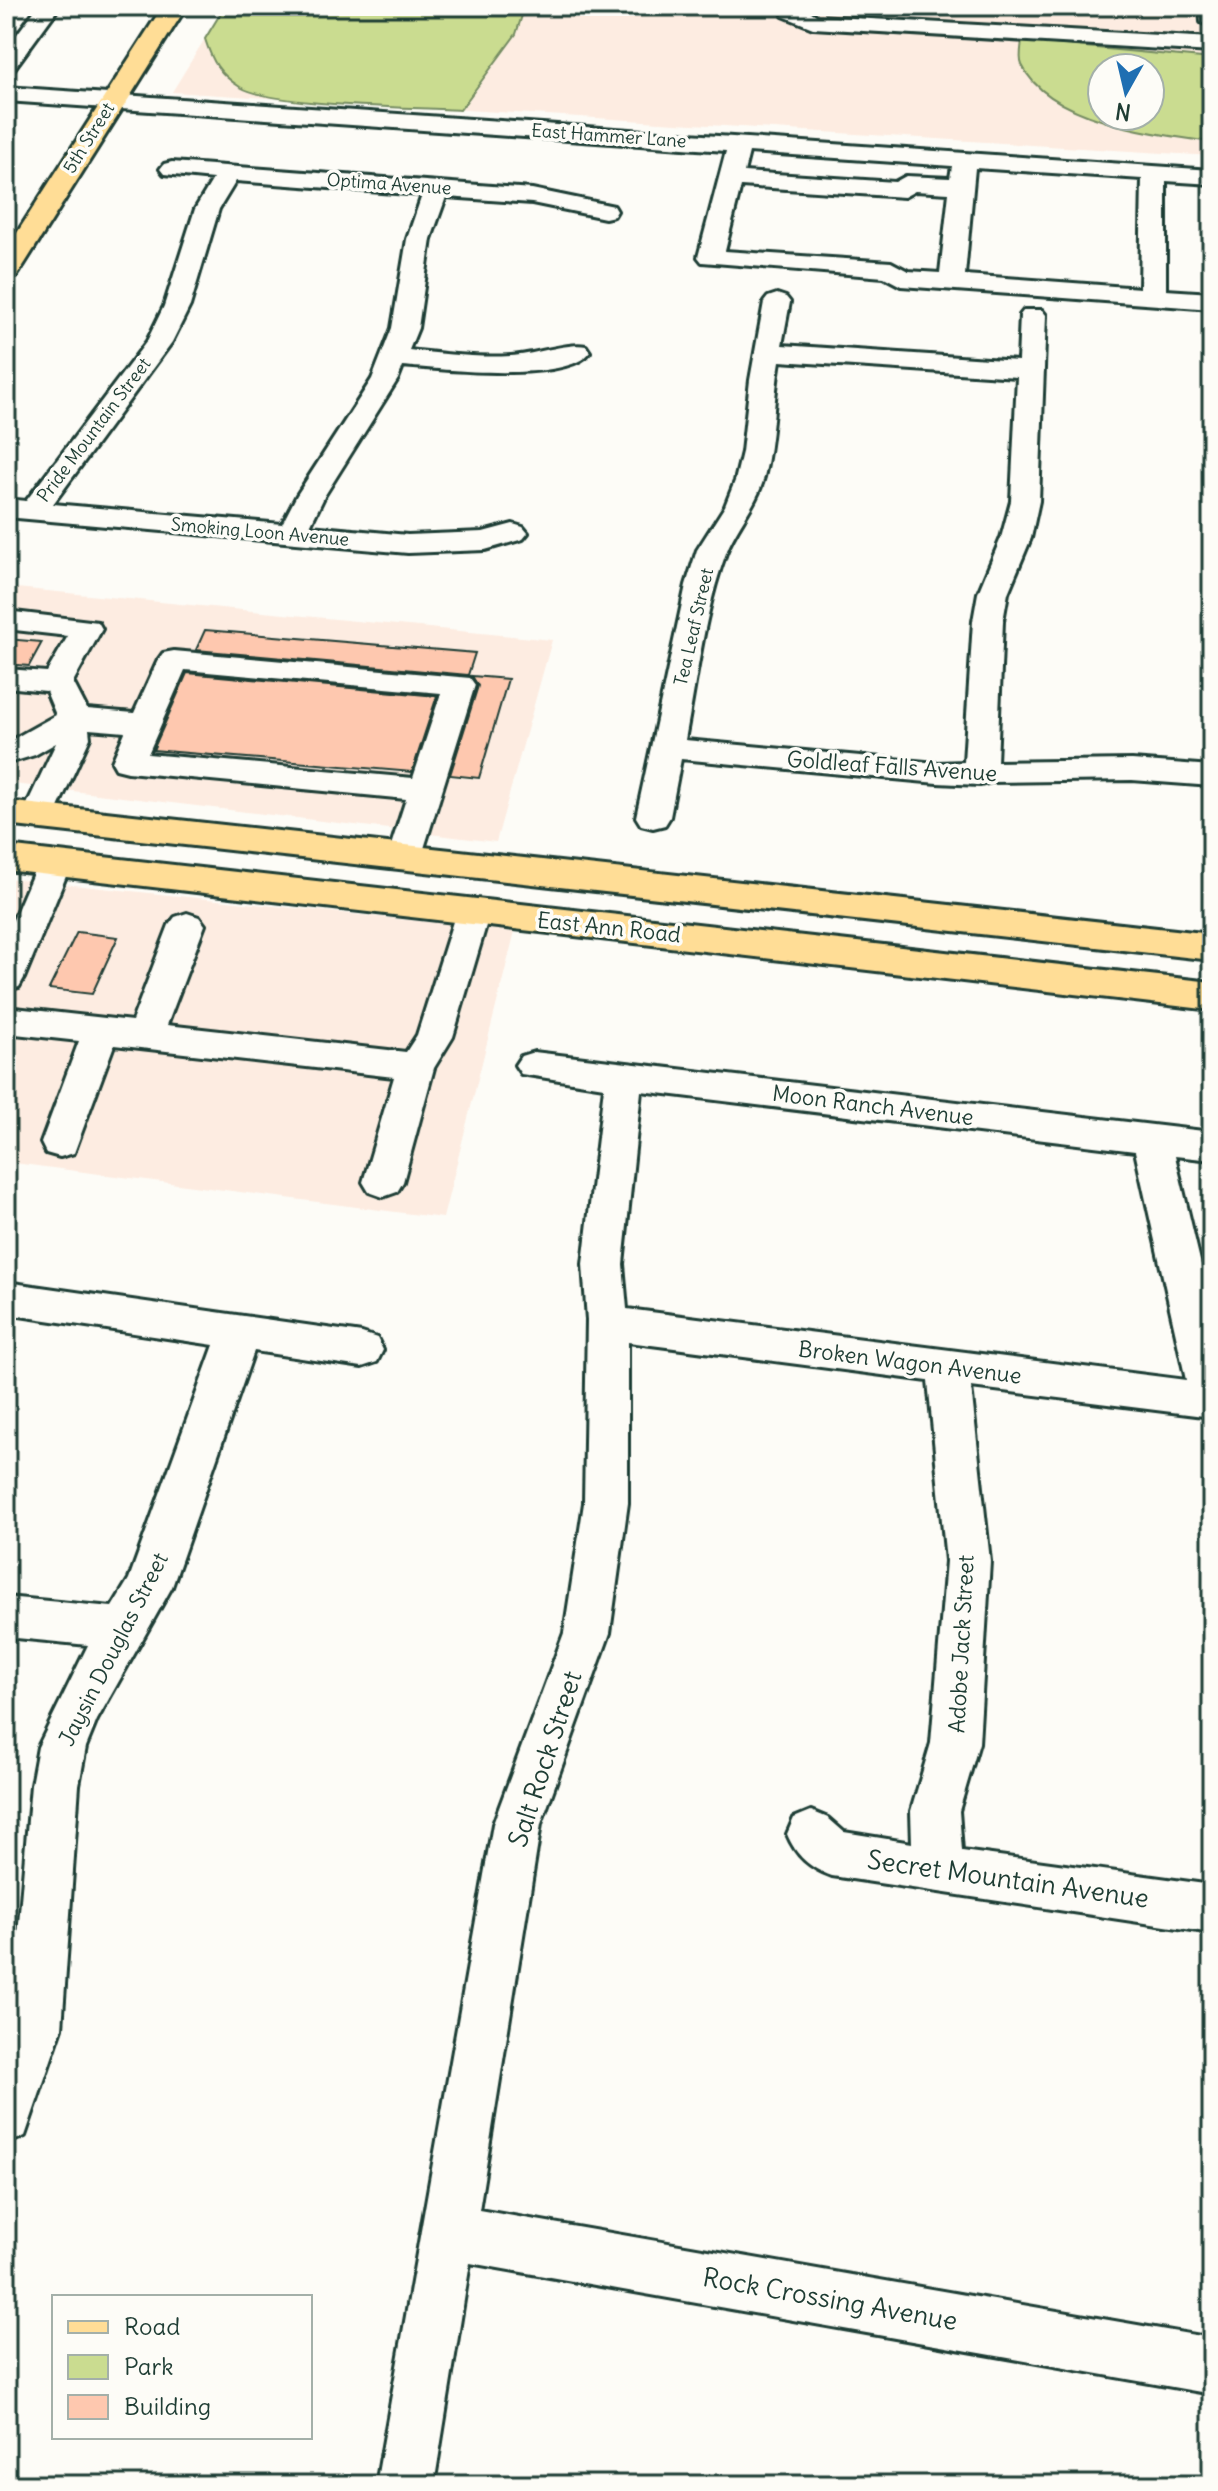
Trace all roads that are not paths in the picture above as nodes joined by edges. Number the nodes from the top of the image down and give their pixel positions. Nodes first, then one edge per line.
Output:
1 (49, 6) edge
2 (175, 6) edge
3 (792, 6) edge
4 (1211, 6) edge
5 (1212, 22) edge
6 (13, 44) edge
7 (1212, 45) edge
8 (6, 64) edge
9 (6, 94) edge
10 (112, 101) junction
11 (739, 145) junction
12 (964, 160) junction
13 (172, 169) dead end
14 (229, 173) junction
15 (1154, 173) junction
16 (1212, 177) edge
17 (731, 178) junction
18 (961, 186) junction
19 (437, 188) junction
20 (605, 211) dead end
21 (6, 271) edge
22 (952, 282) junction
23 (1153, 297) junction
24 (1212, 301) edge
25 (777, 302) dead end
26 (1033, 315) dead end
27 (577, 352) dead end
28 (768, 352) junction
29 (394, 357) junction
30 (1031, 370) junction
31 (20, 509) edge
32 (513, 533) dead end
33 (291, 535) junction
34 (6, 620) edge
35 (6, 678) edge
36 (57, 682) junction
37 (74, 718) junction
38 (145, 724) junction
39 (667, 748) junction
40 (6, 754) edge
41 (980, 775) junction
42 (1212, 776) edge
43 (426, 790) junction
44 (22, 815) edge
45 (653, 817) dead end
46 (6, 858) edge
47 (404, 858) junction
48 (54, 864) junction
49 (673, 887) junction
50 (473, 912) junction
51 (187, 925) dead end
52 (1212, 947) edge
53 (6, 978) edge
54 (1212, 996) edge
55 (6, 1020) edge
56 (101, 1031) junction
57 (145, 1036) junction
58 (534, 1065) dead end
59 (416, 1066) junction
60 (624, 1076) junction
61 (1152, 1139) junction
62 (60, 1143) dead end
63 (1212, 1146) edge
64 (383, 1182) dead end
65 (6, 1298) edge
66 (608, 1320) junction
67 (240, 1331) junction
68 (362, 1350) dead end
69 (948, 1367) junction
70 (1212, 1400) edge
71 (6, 1617) edge
72 (126, 1628) junction
73 (811, 1834) dead end
74 (938, 1871) junction
75 (1212, 1909) edge
76 (7, 2111) edge
77 (448, 2232) junction
78 (1212, 2366) edge
79 (405, 2485) edge

1 - 6 street
2 - 10 main road, 5th Street
3 - 7 street
4 - 5 street
6 - 8 street
9 - 10 street, East Hammer Lane
10 - 11 street, East Hammer Lane
10 - 21 main road, 5th Street
11 - 12 street, East Hammer Lane
11 - 17 street
12 - 15 street, East Hammer Lane
12 - 18 street
13 - 14 street, Optima Avenue
14 - 19 street, Optima Avenue
14 - 31 street, Pride Mountain Street
15 - 16 street, East Hammer Lane
15 - 23 street
17 - 18 street
17 - 22 street
18 - 22 street
19 - 20 street, Optima Avenue
19 - 29 street
22 - 23 street
23 - 24 street
25 - 28 street, Tea Leaf Street
26 - 30 street
27 - 29 street
28 - 30 street
28 - 39 street, Tea Leaf Street
29 - 33 street
30 - 41 street
31 - 33 street, Smoking Loon Avenue
32 - 33 street, Smoking Loon Avenue
34 - 36 street
35 - 36 street
36 - 37 street
37 - 38 street
37 - 40 street
37 - 44 street
38 - 43 street
38 - 43 street
39 - 41 street, Goldleaf Falls Avenue
39 - 45 street, Tea Leaf Street
41 - 42 street, Goldleaf Falls Avenue
43 - 47 street
44 - 47 main road, East Ann Road
46 - 48 main road, East Ann Road
47 - 49 main road, East Ann Road
48 - 50 main road, East Ann Road
48 - 53 street
49 - 50 main road
49 - 52 main road, East Ann Road
50 - 54 main road, East Ann Road
50 - 59 street
51 - 57 street
55 - 56 street
56 - 57 street
56 - 62 street
57 - 59 street
58 - 60 street, Moon Ranch Avenue
59 - 64 street
60 - 61 street, Moon Ranch Avenue
60 - 66 street, Salt Rock Street
61 - 63 street, Moon Ranch Avenue
61 - 70 street
65 - 67 street
66 - 69 street, Broken Wagon Avenue
66 - 77 street, Salt Rock Street
67 - 68 street
67 - 72 street, Jaysin Douglas Street
69 - 70 street, Broken Wagon Avenue
69 - 74 street, Adobe Jack Street
71 - 72 street
72 - 76 street, Jaysin Douglas Street
73 - 74 street, Secret Mountain Avenue
74 - 75 street, Secret Mountain Avenue
77 - 78 street, Rock Crossing Avenue
77 - 79 street, Salt Rock Street

